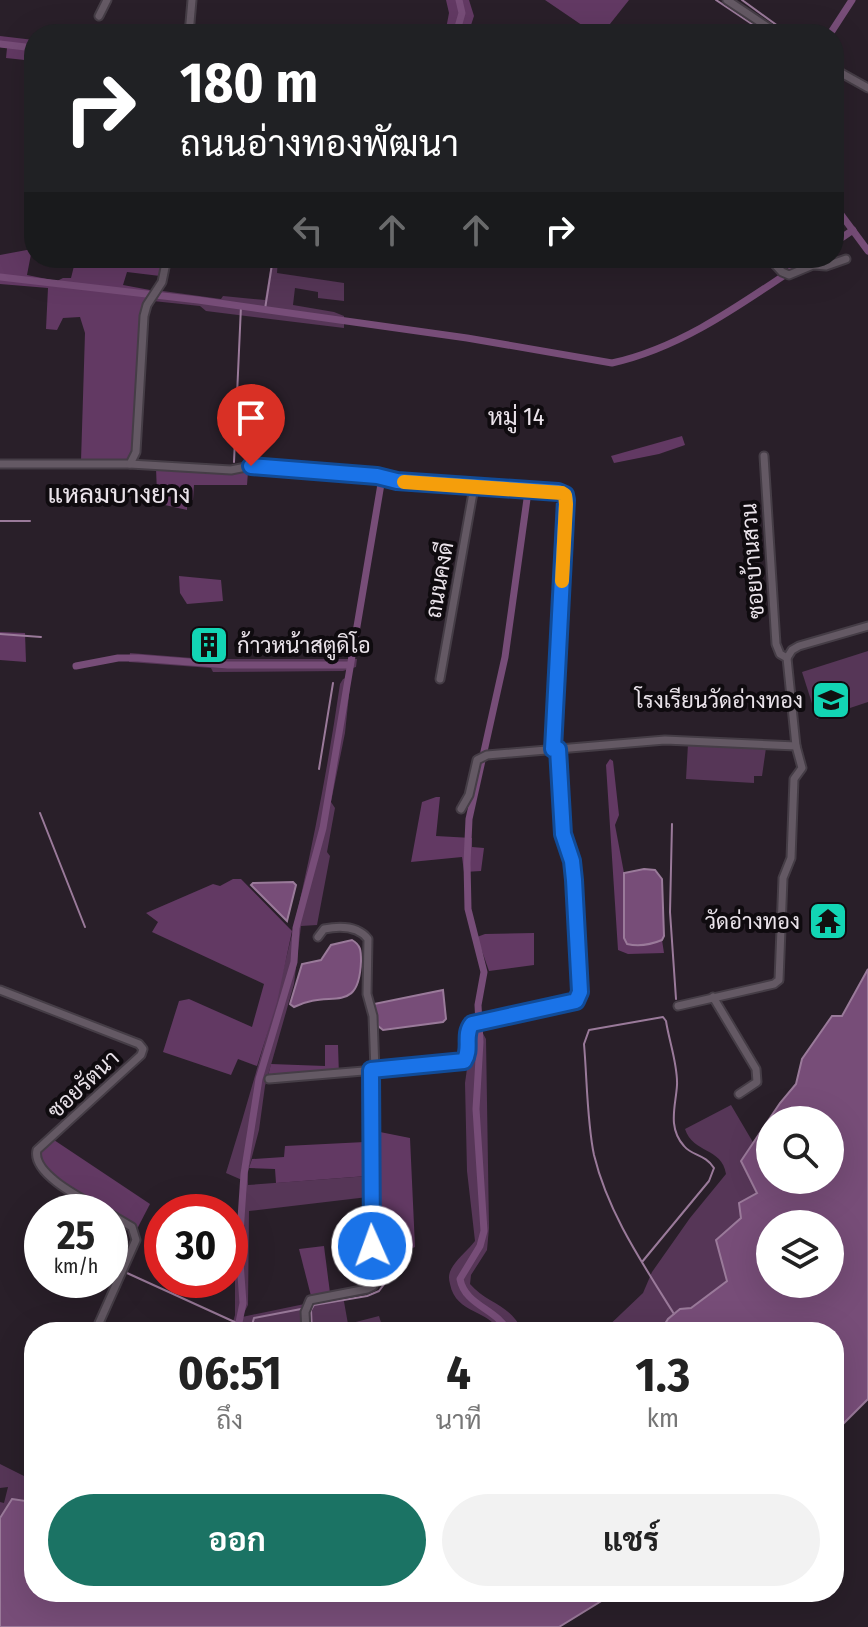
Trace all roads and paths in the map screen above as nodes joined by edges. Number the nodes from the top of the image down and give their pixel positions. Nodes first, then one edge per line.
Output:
1 (107, 0) edge
2 (192, 0) edge
3 (727, 0) edge
4 (99, 16) dead end
5 (190, 24) edge
6 (763, 24) edge
7 (844, 75) edge
8 (868, 88) edge
9 (164, 268) edge
10 (780, 268) edge
11 (804, 268) edge
12 (764, 456) dead end
13 (0, 464) edge
14 (130, 464) junction
15 (474, 487) junction
16 (868, 626) edge
17 (787, 658) junction
18 (440, 679) dead end
19 (796, 746) junction
20 (555, 749) junction
21 (461, 809) dead end
22 (318, 937) dead end
23 (0, 990) edge
24 (713, 997) junction
25 (678, 1006) dead end
26 (373, 1070) junction
27 (269, 1079) dead end
28 (739, 1094) dead end
29 (77, 1194) edge
30 (128, 1225) edge
31 (128, 1258) edge
32 (110, 1298) edge
33 (99, 1322) edge
34 (306, 1322) edge

1 - 4 street
2 - 5 street
3 - 6 street
7 - 8 street
9 - 14 street
10 - 11 street
12 - 17 street, ซอยบ้านสวน
13 - 14 street
14 - 15 street
15 - 18 street, ถนนคงดี
15 - 20 street
16 - 17 street
17 - 19 street, ซอยบ้านสวน
19 - 20 street
19 - 24 street, ซอยบ้านสวน
20 - 21 street
20 - 26 street
22 - 26 street
23 - 29 street, ซอยรัตนา
24 - 25 street
24 - 28 street
26 - 27 street
26 - 34 street
30 - 31 street, ซอยรัตนา
32 - 33 street, ซอยรัตนา

